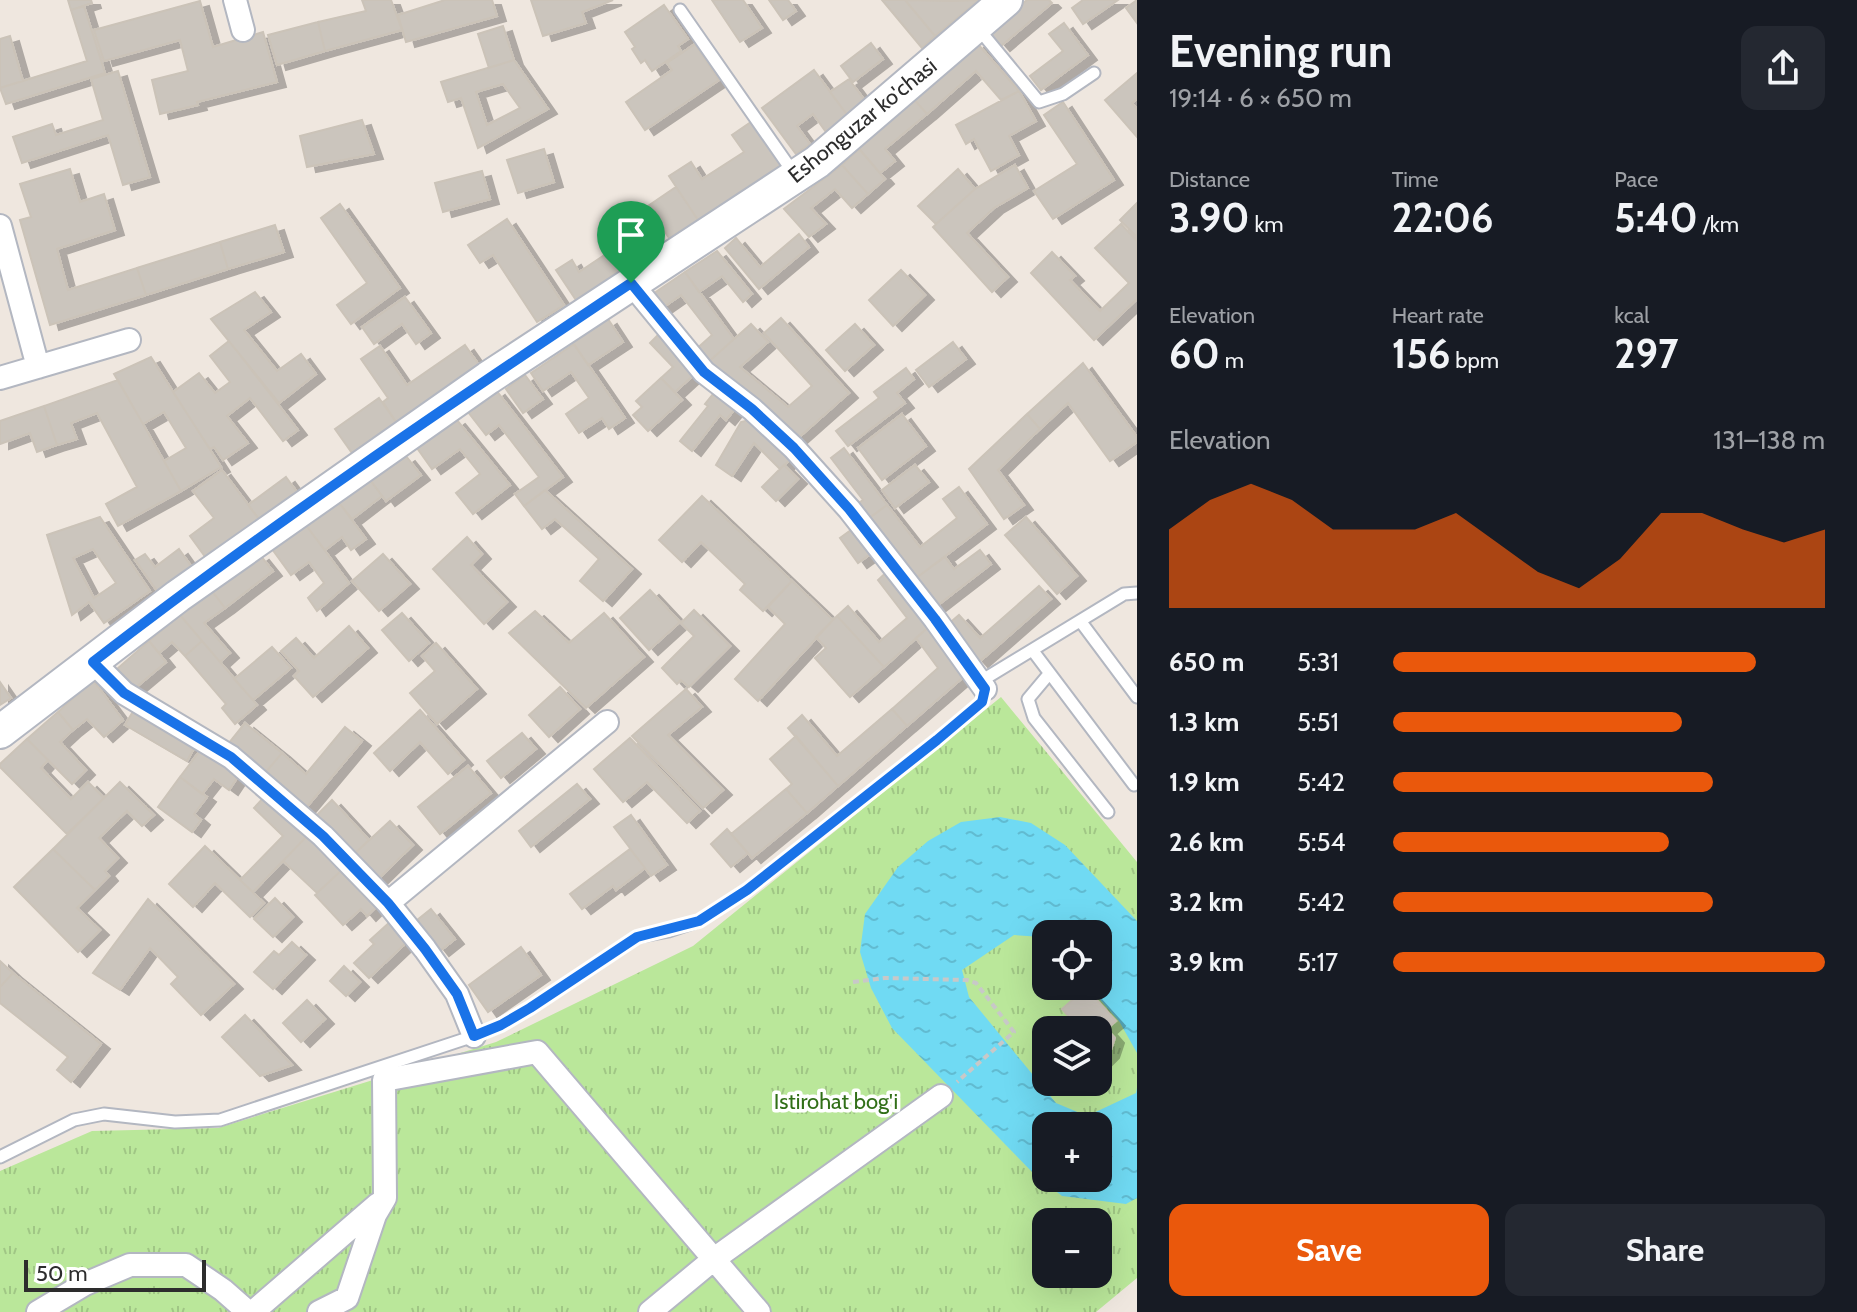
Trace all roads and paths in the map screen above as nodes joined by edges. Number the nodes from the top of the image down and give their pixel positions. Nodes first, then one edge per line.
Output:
1 (235, 0) edge
2 (1006, 0) edge
3 (680, 10) dead end
4 (976, 27) junction
5 (243, 30) dead end
6 (1094, 73) dead end
7 (795, 175) junction
8 (0, 226) edge
9 (631, 283) junction
10 (129, 340) dead end
11 (38, 367) junction
12 (0, 378) edge
13 (1137, 593) edge
14 (1081, 622) junction
15 (1033, 651) junction
16 (93, 662) junction
17 (1049, 674) junction
18 (983, 685) junction
19 (1137, 697) edge
20 (607, 722) dead end
21 (0, 732) edge
22 (1134, 785) dead end
23 (1108, 812) dead end
24 (388, 903) junction
25 (853, 982) dead end
26 (474, 1036) junction
27 (946, 1091) joint
28 (2, 1152) edge
29 (385, 1198) junction
30 (714, 1259) junction
31 (38, 1312) edge
32 (251, 1312) edge
33 (319, 1312) edge
34 (650, 1312) edge
35 (759, 1312) edge

1 - 5 street
2 - 4 street, Eshonguzar ko'chasi
3 - 7 lane
4 - 6 lane
4 - 7 street, Eshonguzar ko'chasi
7 - 9 street, Eshonguzar ko'chasi
8 - 11 street
9 - 16 street, Eshonguzar ko'chasi
9 - 18 street
10 - 11 street
11 - 12 street
13 - 14 lane
14 - 15 lane
14 - 19 lane
15 - 17 lane
15 - 18 lane
16 - 21 street, Eshonguzar ko'chasi
16 - 24 street
17 - 22 lane
17 - 23 lane
18 - 26 lane
20 - 24 street
24 - 26 street
25 - 27 path
26 - 28 lane
27 - 30 street
29 - 30 street
29 - 32 street
29 - 33 street
30 - 34 street
30 - 35 street
31 - 32 street

